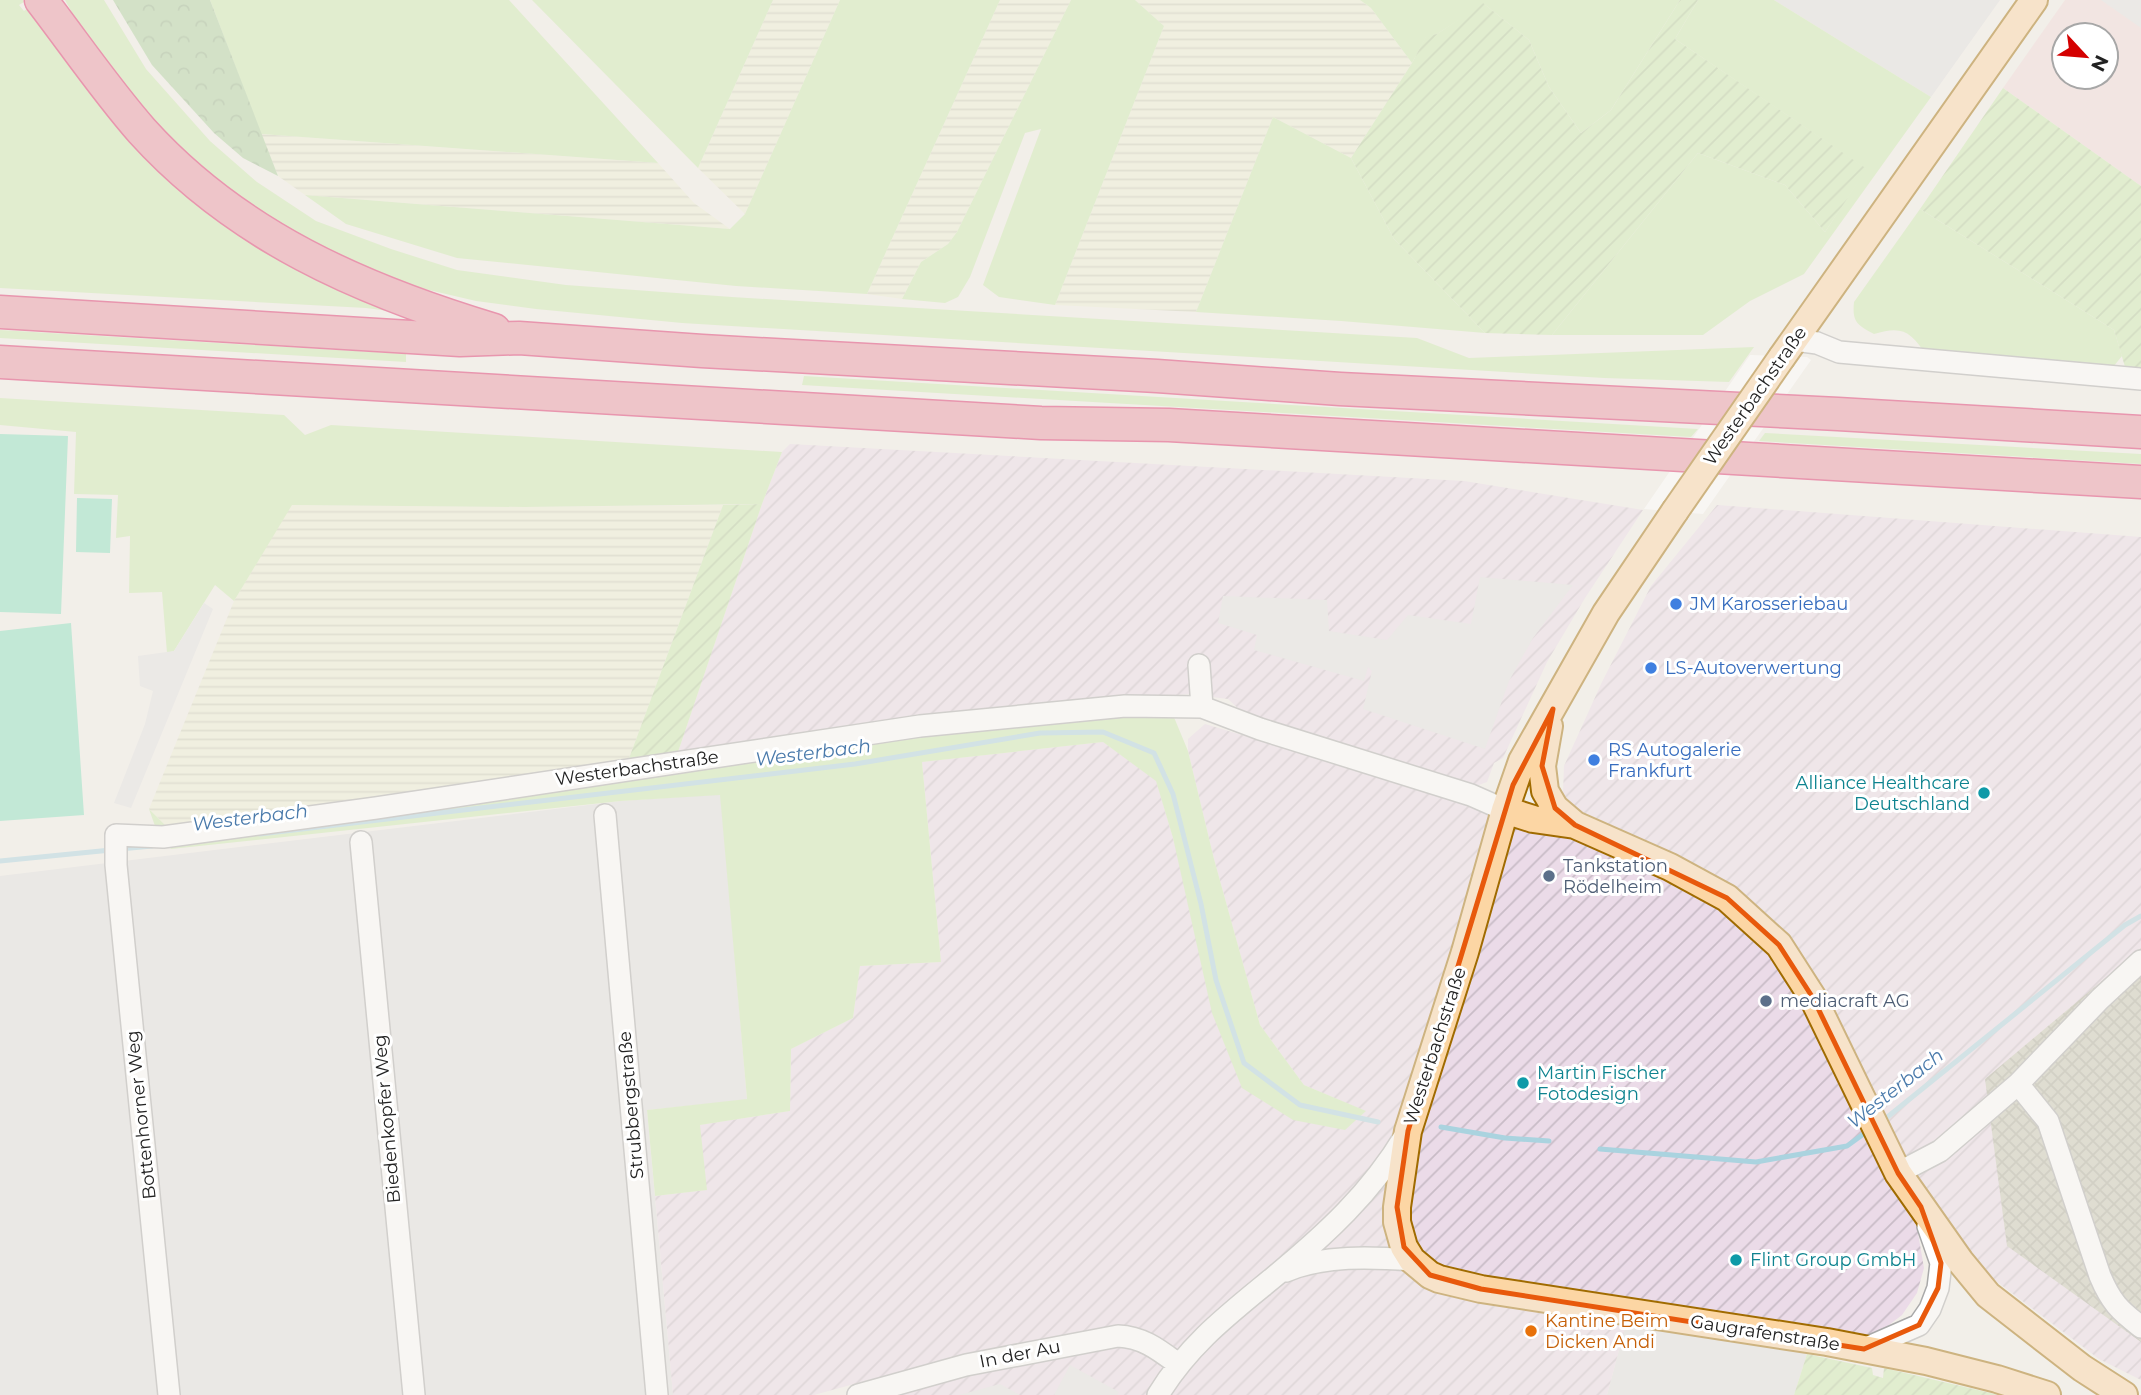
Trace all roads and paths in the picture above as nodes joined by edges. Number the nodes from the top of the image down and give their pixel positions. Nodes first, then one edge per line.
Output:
1 (41, 0) edge
2 (2035, 0) edge
3 (0, 312) edge
4 (519, 338) junction
5 (1788, 348) junction
6 (0, 362) edge
7 (2141, 379) edge
8 (2141, 432) edge
9 (2141, 482) edge
10 (1199, 665) dead end
11 (1202, 706) junction
12 (1553, 709) junction
13 (1505, 810) junction
14 (605, 815) dead end
15 (1575, 825) junction
16 (116, 838) joint
17 (361, 842) dead end
18 (2141, 961) edge
19 (2018, 1084) junction
20 (1408, 1131) junction
21 (1899, 1173) junction
22 (1921, 1206) junction
23 (1412, 1260) junction
24 (1275, 1276) junction
25 (2141, 1327) edge
26 (1864, 1349) junction
27 (1178, 1364) junction
28 (169, 1395) edge
29 (414, 1395) edge
30 (657, 1395) edge
31 (858, 1395) edge
32 (1158, 1395) edge
33 (2047, 1395) edge
34 (2124, 1395) edge

1 - 4 highway
2 - 5 main road, Westerbachstraße
3 - 4 highway
4 - 8 highway
5 - 7 street
5 - 12 main road, Westerbachstraße, bridge
6 - 9 highway
10 - 11 street
11 - 13 street, Westerbachstraße
11 - 16 street, Westerbachstraße
12 - 13 main road, Westerbachstraße
12 - 15 main road, Gaugrafenstraße
13 - 15 main road, Gaugrafenstraße
13 - 20 main road, Westerbachstraße
14 - 30 street, Strubbergstraße
15 - 21 main road, Gaugrafenstraße
16 - 28 street, Bottenhorner Weg
17 - 29 street, Biedenkopfer Weg
18 - 19 street
19 - 21 street
19 - 25 street
20 - 23 main road
20 - 24 street, Westerbachstraße
21 - 22 main road, Gaugrafenstraße
22 - 26 street, Gaugrafenstraße
22 - 34 main road
23 - 24 street, Westerbachstraße
23 - 26 main road, Gaugrafenstraße
24 - 27 street, Westerbachstraße
26 - 33 main road
27 - 31 street, In der Au
27 - 32 street, Westerbachstraße

